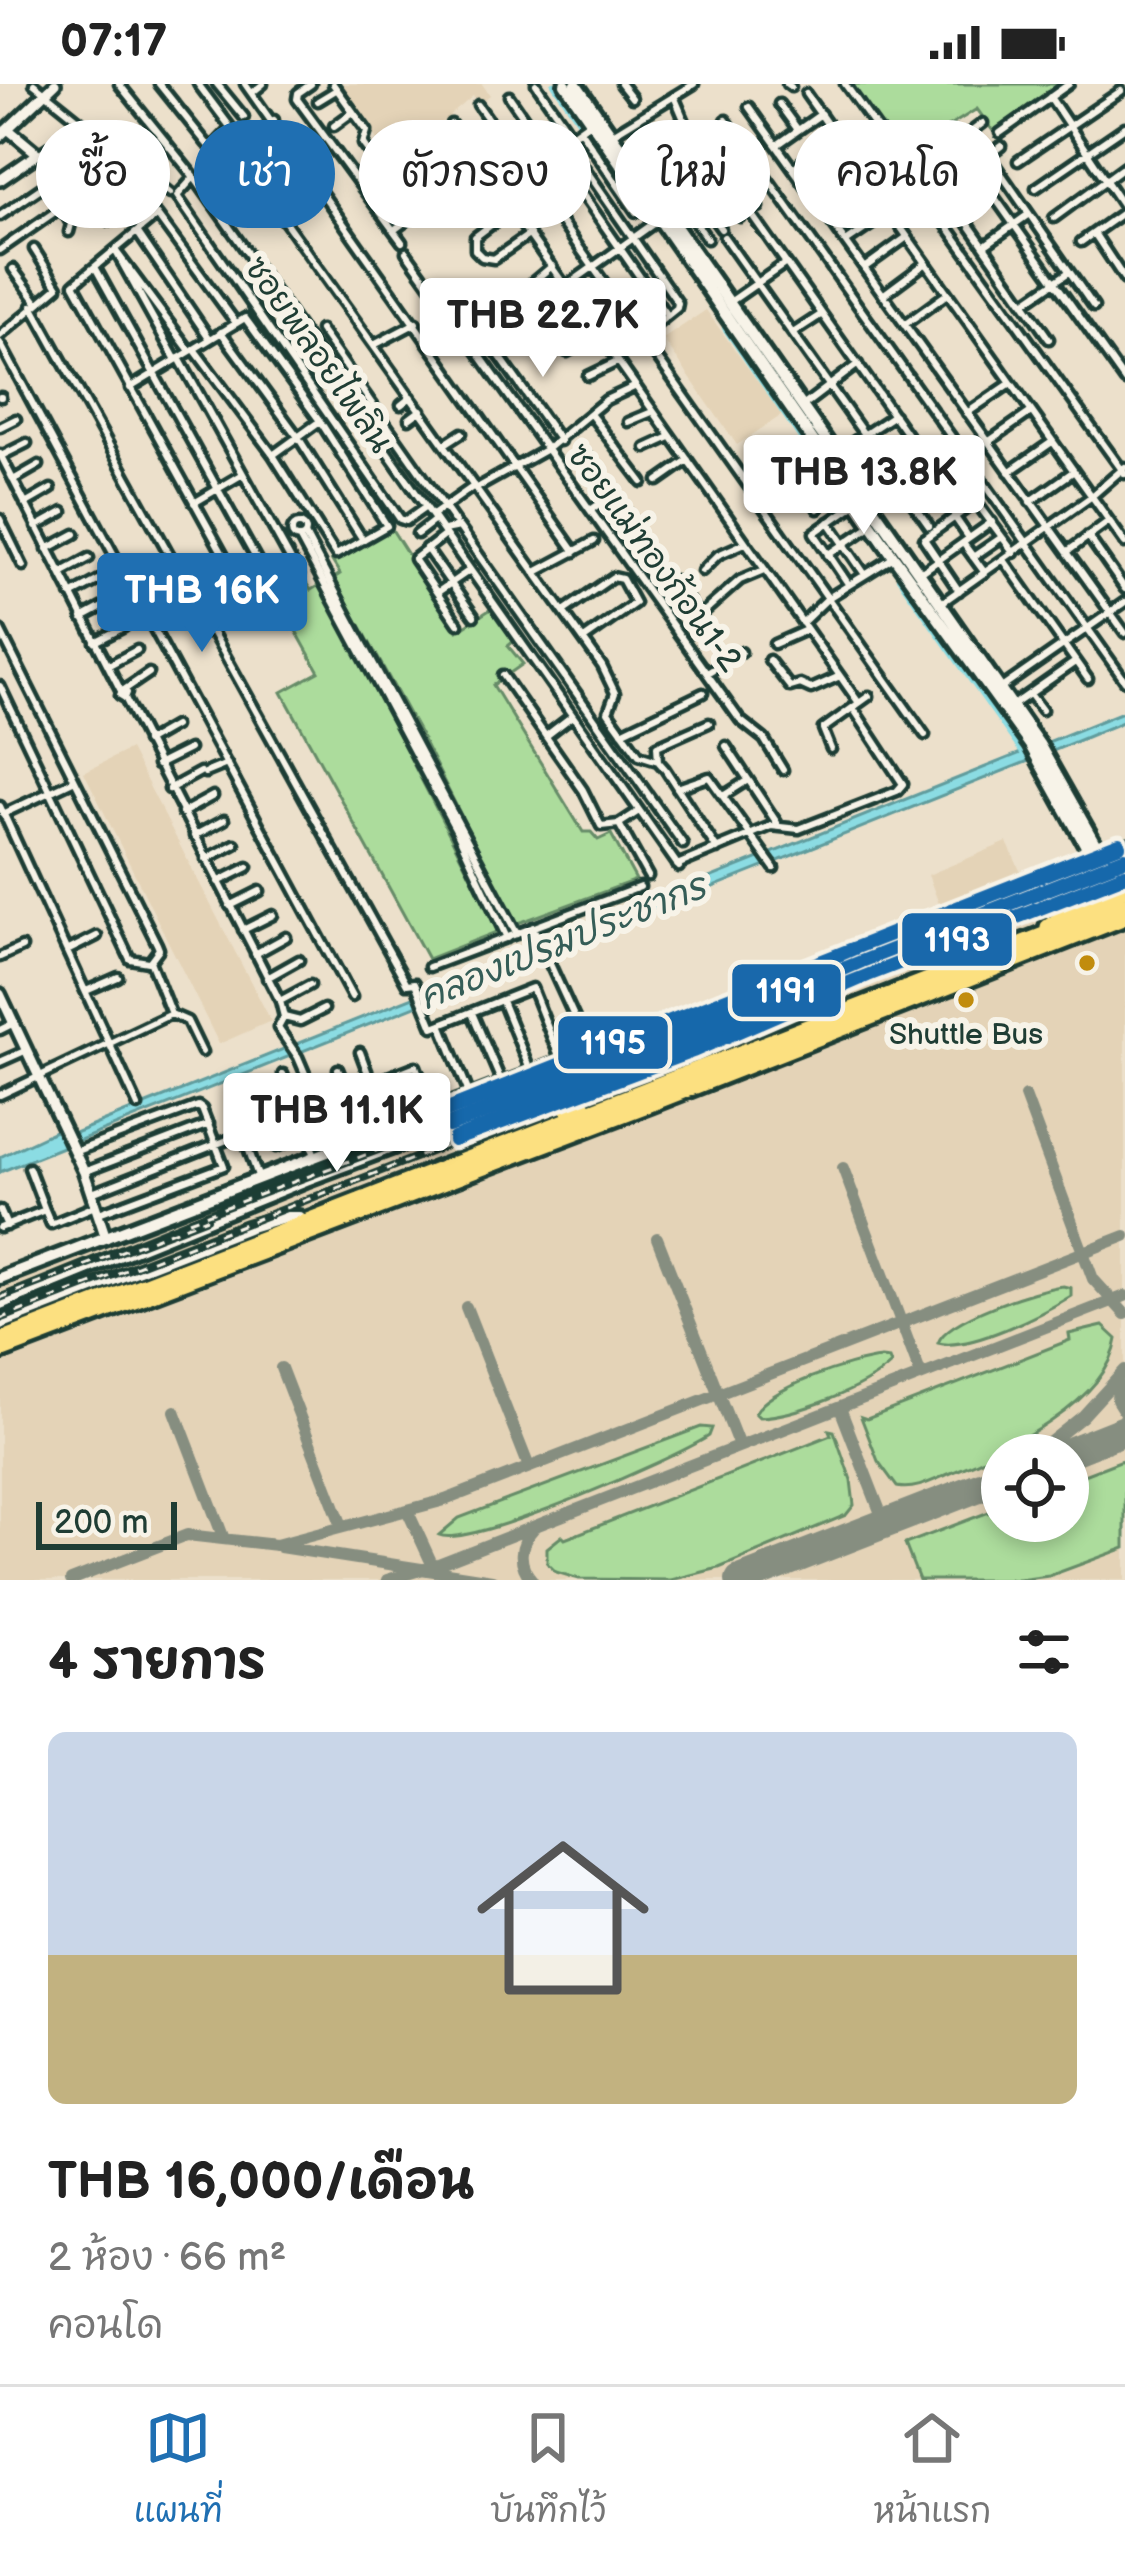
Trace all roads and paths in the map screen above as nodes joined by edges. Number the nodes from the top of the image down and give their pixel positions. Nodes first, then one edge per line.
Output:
1 (34, 84) edge
2 (119, 84) edge
3 (159, 84) edge
4 (198, 84) edge
5 (217, 84) edge
6 (245, 84) edge
7 (262, 84) edge
8 (311, 84) edge
9 (536, 84) edge
10 (565, 84) edge
11 (576, 84) edge
12 (621, 84) edge
13 (694, 84) edge
14 (845, 84) edge
15 (1069, 84) edge
16 (335, 87) edge
17 (51, 88) edge
18 (1121, 91) dead end
19 (253, 93) junction
20 (806, 94) dead end
21 (509, 96) dead end
22 (674, 96) junction
23 (1049, 97) junction
24 (632, 98) dead end
25 (318, 101) dead end
26 (779, 104) dead end
27 (478, 105) dead end
28 (749, 107) dead end
29 (353, 112) junction
30 (821, 114) junction
31 (0, 116) edge
32 (244, 117) dead end
33 (75, 120) edge
34 (274, 120) edge
35 (359, 120) edge
36 (525, 120) edge
37 (557, 120) edge
38 (582, 120) edge
39 (684, 120) edge
40 (812, 120) edge
41 (825, 120) edge
42 (871, 120) edge
43 (335, 125) edge
44 (794, 125) edge
45 (1069, 126) junction
46 (1125, 127) edge
47 (5, 132) edge
48 (1002, 132) edge
49 (794, 133) edge
50 (591, 135) edge
51 (611, 135) junction
52 (359, 141) edge
53 (615, 141) edge
54 (777, 146) junction
55 (350, 147) dead end
56 (36, 153) edge
57 (1087, 153) junction
58 (36, 155) edge
59 (1018, 161) dead end
60 (1125, 166) edge
61 (793, 168) edge
62 (615, 171) edge
63 (591, 174) edge
64 (1002, 176) edge
65 (194, 177) joint
66 (1105, 179) junction
67 (0, 180) edge
68 (770, 182) edge
69 (1036, 188) dead end
70 (36, 192) edge
71 (335, 207) edge
72 (1002, 208) edge
73 (1125, 209) edge
74 (591, 211) edge
75 (1029, 214) junction
76 (0, 216) edge
77 (1054, 218) dead end
78 (194, 221) edge
79 (36, 225) edge
80 (1014, 225) junction
81 (70, 228) edge
82 (199, 228) edge
83 (230, 228) edge
84 (291, 228) edge
85 (397, 228) edge
86 (488, 228) edge
87 (526, 228) edge
88 (648, 228) edge
89 (670, 228) edge
90 (672, 228) edge
91 (699, 228) edge
92 (720, 228) edge
93 (761, 228) edge
94 (836, 228) edge
95 (867, 228) edge
96 (902, 228) edge
97 (949, 228) edge
98 (971, 228) edge
99 (394, 230) junction
100 (69, 232) dead end
101 (137, 232) junction
102 (1094, 233) junction
103 (530, 234) junction
104 (908, 237) junction
105 (632, 239) junction
106 (707, 239) dead end
107 (402, 242) dead end
108 (846, 242) junction
109 (1082, 242) dead end
110 (984, 246) junction
111 (619, 248) junction
112 (34, 249) dead end
113 (0, 250) edge
114 (115, 250) junction
115 (406, 252) dead end
116 (786, 263) junction
117 (926, 263) junction
118 (552, 266) junction
119 (95, 267) junction
120 (593, 267) junction
121 (864, 268) junction
122 (13, 269) dead end
123 (1070, 272) junction
124 (1125, 280) edge
125 (758, 282) junction
126 (1055, 282) junction
127 (565, 290) junction
128 (520, 293) dead end
129 (947, 294) junction
130 (883, 295) junction
131 (529, 302) dead end
132 (730, 302) junction
133 (1024, 303) junction
134 (34, 304) junction
135 (1094, 307) dead end
136 (581, 312) junction
137 (822, 314) junction
138 (667, 316) junction
139 (236, 323) junction
140 (416, 323) junction
141 (656, 325) dead end
142 (904, 325) junction
143 (550, 328) dead end
144 (320, 330) dead end
145 (221, 332) junction
146 (793, 333) junction
147 (598, 336) junction
148 (210, 339) junction
149 (1049, 339) dead end
150 (0, 340) edge
151 (491, 344) dead end
152 (374, 345) junction
153 (192, 350) junction
154 (567, 352) dead end
155 (177, 359) junction
156 (616, 362) junction
157 (858, 364) junction
158 (346, 366) junction
159 (152, 374) junction
160 (333, 375) junction
161 (588, 376) dead end
162 (1125, 381) edge
163 (1011, 383) junction
164 (830, 384) junction
165 (634, 387) junction
166 (130, 388) junction
167 (411, 397) junction
168 (801, 404) junction
169 (401, 405) dead end
170 (421, 410) junction
171 (652, 412) junction
172 (1031, 412) junction
173 (967, 413) junction
174 (591, 415) junction
175 (894, 415) junction
176 (16, 419) dead end
177 (409, 419) dead end
178 (320, 421) junction
179 (628, 422) dead end
180 (0, 427) edge
181 (462, 433) dead end
182 (865, 435) junction
183 (298, 437) junction
184 (670, 437) junction
185 (560, 441) junction
186 (812, 442) junction
187 (988, 442) junction
188 (1052, 442) junction
189 (27, 443) dead end
190 (850, 444) dead end
191 (445, 445) junction
192 (646, 448) dead end
193 (547, 449) junction
194 (1, 455) edge
195 (273, 455) junction
196 (588, 458) dead end
197 (688, 460) junction
198 (39, 465) dead end
199 (929, 465) junction
200 (517, 466) junction
201 (1124, 470) edge
202 (1074, 471) junction
203 (1009, 472) junction
204 (243, 474) junction
205 (13, 480) junction
206 (641, 482) dead end
207 (658, 482) dead end
208 (900, 484) junction
209 (475, 487) junction
210 (52, 489) dead end
211 (217, 489) junction
212 (614, 494) junction
213 (1092, 496) junction
214 (1030, 502) junction
215 (194, 503) junction
216 (25, 504) junction
217 (864, 504) junction
218 (957, 505) dead end
219 (443, 507) junction
220 (818, 508) dead end
221 (423, 509) junction
222 (592, 509) junction
223 (63, 512) dead end
224 (954, 516) junction
225 (433, 518) junction
226 (631, 518) dead end
227 (0, 519) edge
228 (1109, 520) junction
229 (830, 521) junction
230 (315, 522) junction
231 (455, 522) dead end
232 (992, 522) junction
233 (872, 525) junction
234 (928, 526) dead end
235 (36, 527) junction
236 (1048, 528) junction
237 (417, 533) dead end
238 (444, 533) junction
239 (76, 534) dead end
240 (301, 535) junction
241 (1088, 536) junction
242 (1002, 537) junction
243 (363, 540) junction
244 (966, 541) junction
245 (594, 542) dead end
246 (281, 543) junction
247 (745, 543) junction
248 (1125, 543) edge
249 (844, 544) junction
250 (1027, 544) junction
251 (426, 548) junction
252 (47, 549) junction
253 (575, 552) junction
254 (1067, 552) junction
255 (1014, 553) junction
256 (828, 555) junction
257 (894, 556) junction
258 (973, 556) junction
259 (89, 558) dead end
260 (1004, 560) junction
261 (644, 561) dead end
262 (938, 561) junction
263 (23, 566) dead end
264 (634, 569) junction
265 (470, 570) junction
266 (702, 571) dead end
267 (764, 571) junction
268 (536, 572) junction
269 (985, 573) junction
270 (60, 574) junction
271 (919, 574) junction
272 (865, 575) junction
273 (99, 580) dead end
274 (674, 580) dead end
275 (451, 583) junction
276 (849, 585) junction
277 (1125, 589) edge
278 (273, 590) junction
279 (959, 591) junction
280 (437, 593) junction
281 (70, 595) junction
282 (828, 598) junction
283 (112, 602) dead end
284 (208, 602) dead end
285 (1125, 602) edge
286 (940, 604) junction
287 (199, 607) junction
288 (564, 611) junction
289 (1110, 612) junction
290 (474, 616) dead end
291 (699, 616) junction
292 (82, 618) junction
293 (458, 624) dead end
294 (706, 626) dead end
295 (804, 626) junction
296 (124, 627) dead end
297 (1088, 628) junction
298 (212, 629) junction
299 (0, 630) edge
300 (1125, 633) edge
301 (197, 636) dead end
302 (584, 640) junction
303 (94, 643) junction
304 (774, 644) dead end
305 (1062, 646) junction
306 (137, 650) dead end
307 (741, 652) dead end
308 (770, 660) dead end
309 (1075, 662) junction
310 (107, 666) junction
311 (149, 673) dead end
312 (707, 673) junction
313 (503, 675) dead end
314 (840, 676) junction
315 (1088, 679) dead end
316 (1125, 681) edge
317 (0, 686) edge
318 (1000, 689) junction
319 (123, 693) junction
320 (703, 693) dead end
321 (1030, 694) junction
322 (869, 696) dead end
323 (856, 705) junction
324 (1012, 706) junction
325 (1042, 710) dead end
326 (608, 712) junction
327 (572, 716) junction
328 (594, 719) junction
329 (709, 723) dead end
330 (174, 726) dead end
331 (622, 732) junction
332 (925, 735) dead end
333 (546, 736) junction
334 (146, 742) junction
335 (1034, 744) junction
336 (726, 746) dead end
337 (189, 749) dead end
338 (830, 749) dead end
339 (658, 760) junction
340 (227, 764) junction
341 (157, 765) junction
342 (783, 770) dead end
343 (748, 780) junction
344 (76, 781) junction
345 (677, 788) junction
346 (170, 789) junction
347 (643, 789) junction
348 (51, 792) junction
349 (213, 796) dead end
350 (244, 796) junction
351 (723, 796) junction
352 (629, 797) junction
353 (235, 801) dead end
354 (639, 811) junction
355 (1, 812) edge
356 (182, 813) junction
357 (224, 820) dead end
358 (620, 824) junction
359 (778, 824) junction
360 (749, 835) junction
361 (194, 836) junction
362 (466, 842) junction
363 (235, 844) dead end
364 (683, 844) dead end
365 (1125, 845) edge
366 (717, 849) junction
367 (1097, 856) junction
368 (206, 859) junction
369 (773, 866) dead end
370 (248, 867) dead end
371 (1125, 869) edge
372 (648, 876) dead end
373 (218, 882) junction
374 (640, 887) dead end
375 (260, 891) dead end
376 (1125, 902) edge
377 (230, 906) junction
378 (273, 914) dead end
379 (533, 928) junction
380 (243, 930) junction
381 (517, 934) junction
382 (97, 936) dead end
383 (286, 937) dead end
384 (507, 938) junction
385 (22, 947) dead end
386 (67, 951) junction
387 (255, 954) junction
388 (0, 957) edge
389 (299, 960) dead end
390 (150, 962) junction
391 (818, 964) junction
392 (429, 967) dead end
393 (788, 975) junction
394 (118, 977) dead end
395 (268, 978) junction
396 (830, 980) junction
397 (310, 985) dead end
398 (86, 991) junction
399 (0, 994) edge
400 (352, 997) dead end
401 (792, 997) junction
402 (502, 1000) junction
403 (280, 1001) junction
404 (324, 1009) dead end
405 (472, 1012) junction
406 (171, 1015) junction
407 (284, 1017) junction
408 (14, 1023) junction
409 (441, 1024) junction
410 (0, 1030) edge
411 (110, 1043) junction
412 (27, 1050) junction
413 (202, 1052) dead end
414 (360, 1052) dead end
415 (591, 1053) junction
416 (0, 1062) edge
417 (562, 1065) junction
418 (338, 1069) dead end
419 (283, 1074) dead end
420 (39, 1076) junction
421 (532, 1076) junction
422 (371, 1083) junction
423 (566, 1084) junction
424 (504, 1087) junction
425 (347, 1093) junction
426 (0, 1094) edge
427 (471, 1098) junction
428 (330, 1100) junction
429 (234, 1104) dead end
430 (318, 1104) junction
431 (138, 1106) dead end
432 (577, 1110) junction
433 (434, 1112) junction
434 (238, 1113) junction
435 (298, 1113) junction
436 (208, 1124) junction
437 (390, 1130) junction
438 (245, 1134) junction
439 (307, 1134) junction
440 (365, 1138) junction
441 (216, 1145) junction
442 (276, 1147) dead end
443 (342, 1148) junction
444 (74, 1152) junction
445 (316, 1158) junction
446 (28, 1168) dead end
447 (84, 1172) junction
448 (260, 1180) junction
449 (92, 1193) junction
450 (199, 1203) junction
451 (0, 1210) edge
452 (45, 1210) junction
453 (96, 1210) junction
454 (167, 1214) junction
455 (299, 1217) junction
456 (207, 1223) junction
457 (4, 1227) edge
458 (177, 1235) junction
459 (104, 1251) junction
460 (0, 1278) edge
461 (0, 1304) edge
462 (0, 1324) edge
463 (0, 1344) edge

1 - 17 street
2 - 65 street
3 - 4 street
5 - 32 street
6 - 19 street
7 - 19 street
8 - 99 street
9 - 37 street
10 - 38 main road
11 - 51 main road
12 - 24 street
13 - 22 street
14 - 42 street
15 - 23 street
16 - 25 street
16 - 29 street
17 - 33 street
17 - 47 street
18 - 45 street
19 - 34 street
20 - 30 street
21 - 36 street
22 - 39 street
22 - 51 street
23 - 45 street
23 - 48 street
26 - 44 street
27 - 120 street
28 - 54 street
29 - 35 street
29 - 43 street
30 - 40 street
30 - 41 street
31 - 47 street
45 - 57 street
45 - 59 street
46 - 57 street
47 - 56 street
49 - 54 street
50 - 62 main road
51 - 53 main road
52 - 55 street
54 - 61 street
57 - 66 street
57 - 69 street
58 - 67 street
60 - 66 street
63 - 105 street
64 - 75 street
65 - 78 street, ซอยพลอยไพลิน
66 - 73 street
66 - 77 street
68 - 250 street
70 - 76 street
71 - 140 street
72 - 80 street
73 - 102 street
74 - 111 street
75 - 80 street
75 - 123 street
79 - 113 street
80 - 110 street
80 - 126 street
81 - 100 street
82 - 221 street, ซอยพลอยไพลิน
83 - 160 street, ซอยพลอยไพลิน
84 - 152 street
85 - 99 street
86 - 103 street
87 - 103 street
88 - 105 street
89 - 186 main road
90 - 132 main road
91 - 106 street
92 - 125 street
93 - 116 street
94 - 108 street
95 - 108 street
96 - 104 street
97 - 201 street
98 - 110 street
99 - 107 street
101 - 114 street
101 - 139 street
101 - 148 street
102 - 109 street
102 - 124 street
103 - 118 street
104 - 117 street
104 - 121 street
105 - 111 street
105 - 138 street
108 - 121 street
110 - 133 street
111 - 120 street
111 - 138 street
112 - 134 street
114 - 119 street
114 - 153 street
114 - 155 street
115 - 193 street, ซอยแม่ทองก้อน1-2
116 - 125 street
116 - 137 street
117 - 129 street
117 - 130 street
118 - 127 street
118 - 128 street
119 - 159 street
119 - 166 street
120 - 127 street
120 - 282 street
121 - 130 street
122 - 134 street
123 - 126 street
123 - 135 street
125 - 132 street
125 - 146 street
126 - 133 street
126 - 162 street
127 - 131 street
127 - 136 street
129 - 142 street
129 - 163 street
130 - 142 street
132 - 168 main road
133 - 149 street
134 - 150 street
134 - 287 street
136 - 143 street
136 - 147 street
137 - 146 street
137 - 157 street
138 - 141 street
139 - 145 street
139 - 178 street
140 - 152 street
140 - 200 street
142 - 173 street
144 - 158 street
145 - 148 street
145 - 183 street
146 - 164 street
147 - 154 street
147 - 156 street
148 - 153 street
150 - 340 street
151 - 185 street
152 - 167 street
153 - 155 street
153 - 195 street
155 - 159 street
155 - 204 street
156 - 161 street
156 - 165 street
157 - 164 street
157 - 175 street
158 - 160 street
158 - 219 street
159 - 166 street
159 - 211 street
160 - 221 street, ซอยพลอยไพลิน
163 - 172 street
163 - 173 street
164 - 168 street
164 - 182 street
165 - 171 street
165 - 174 street
166 - 215 street
167 - 169 street
167 - 170 street
168 - 186 main road
170 - 177 street
170 - 191 street
171 - 179 street
171 - 184 street
172 - 187 street
172 - 188 street
173 - 187 street
174 - 185 street
174 - 206 street
175 - 182 street
175 - 199 street
176 - 180 street
178 - 183 street
178 - 243 street
181 - 191 street
182 - 190 street
182 - 208 street
183 - 195 street
183 - 243 street
184 - 192 street
184 - 197 street
185 - 193 street
186 - 217 main road
186 - 220 street
187 - 203 street
188 - 202 street
188 - 203 street
189 - 194 street
191 - 209 street
193 - 200 street
193 - 222 street, ซอยแม่ทองก้อน1-2
194 - 205 street
195 - 230 street
196 - 212 street
197 - 207 street
197 - 247 street
198 - 205 street
199 - 208 street
199 - 218 street
200 - 209 street
200 - 253 street
201 - 213 street
202 - 213 street
202 - 214 street
203 - 214 street
204 - 211 street
204 - 246 street
205 - 216 street
208 - 217 street
208 - 234 street
209 - 219 street
209 - 268 street
210 - 216 street
211 - 215 street
211 - 278 street
212 - 222 street
212 - 226 street
213 - 228 street
213 - 236 street
214 - 236 street
215 - 278 street
216 - 235 street
217 - 229 street
217 - 233 main road
217 - 271 main road
219 - 225 street
219 - 231 street
221 - 225 street, ซอยพลอยไพลิน
222 - 264 street, ซอยแม่ทองก้อน1-2
223 - 235 street
224 - 232 street
224 - 244 street
224 - 262 street
225 - 237 street
225 - 238 street, ซอยพลอยไพลิน
227 - 263 street
228 - 241 street
228 - 248 street
229 - 249 street
229 - 256 street
230 - 240 street
230 - 243 street
232 - 242 street
232 - 244 street
233 - 249 street
233 - 257 main road
235 - 252 street
236 - 250 street
236 - 254 street
238 - 251 street
238 - 265 street, ซอยพลอยไพลิน
238 - 328 street
239 - 252 street
240 - 246 street
240 - 362 street
241 - 254 street
241 - 277 street
242 - 255 street
242 - 258 street
244 - 258 street
244 - 262 street
245 - 253 street
246 - 278 street
247 - 266 street
247 - 267 street
249 - 256 street
249 - 272 street
250 - 255 street
250 - 297 street
251 - 275 street
251 - 280 street
252 - 270 street
253 - 268 street
254 - 289 street
255 - 260 street
256 - 276 street
257 - 272 street
257 - 335 main road
258 - 269 street
259 - 270 street
260 - 269 street
260 - 305 street
261 - 264 street
262 - 271 street
262 - 279 street
264 - 312 street, ซอยแม่ทองก้อน1-2
265 - 275 street
265 - 327 street, ซอยพลอยไพลิน
267 - 291 street
267 - 295 street
268 - 288 street
269 - 279 street
270 - 281 street
271 - 286 main road
272 - 276 street
273 - 281 street
274 - 291 street
275 - 280 street
275 - 290 street
276 - 282 street
279 - 286 street
280 - 293 street
281 - 292 street
282 - 295 street
282 - 332 street
283 - 292 street
284 - 287 street
285 - 289 street
286 - 318 main road
287 - 298 street
288 - 302 street
288 - 302 street
289 - 297 street
289 - 300 street
291 - 294 street
292 - 303 street
295 - 304 street
295 - 314 street
296 - 303 street
297 - 305 street
297 - 316 street
298 - 301 street
298 - 409 street
299 - 344 street
302 - 326 street
303 - 310 street
305 - 309 street
305 - 318 street
306 - 310 street
307 - 312 street
308 - 314 street
309 - 315 street
309 - 321 street
310 - 319 street
311 - 319 street
312 - 342 street, ซอยแม่ทองก้อน1-2
313 - 333 street
314 - 323 street
317 - 348 street
318 - 324 main road
319 - 334 street
320 - 331 street
321 - 324 street
321 - 325 street
322 - 323 street
323 - 338 street
323 - 359 street
324 - 335 main road
326 - 328 street
326 - 331 street
327 - 333 street
327 - 352 street, ซอยพลอยไพลิน
328 - 347 street
329 - 339 street
330 - 334 street
331 - 339 street
333 - 358 street
334 - 341 street
335 - 367 main road
336 - 343 street
337 - 341 street
339 - 345 street
340 - 346 street
340 - 350 street
341 - 346 street
343 - 351 street
343 - 359 street
344 - 348 street
344 - 390 street
345 - 351 street
345 - 366 street
346 - 356 street
347 - 352 street
347 - 364 street
348 - 355 street
348 - 390 street
349 - 356 street
350 - 353 street
350 - 400 street
351 - 360 street
352 - 354 street, ซอยพลอยไพลิน
354 - 358 street
354 - 366 street, ซอยพลอยไพลิน
355 - 386 street
356 - 361 street
357 - 361 street
358 - 372 street
359 - 360 street
360 - 366 street
360 - 369 street
361 - 368 street
362 - 381 street
362 - 384 street
363 - 368 street
365 - 367 main road
367 - 391 main road
368 - 373 street
370 - 373 street
371 - 396 main road
373 - 377 street
374 - 379 street
375 - 377 street
376 - 432 highway
376 - 463 highway
377 - 380 street
378 - 380 street
379 - 381 street
379 - 415 street
380 - 387 street
381 - 384 street
382 - 386 street
383 - 387 street
384 - 392 street
385 - 388 street
386 - 398 street
387 - 395 street
389 - 395 street
390 - 406 street
391 - 393 main road
391 - 396 main road
393 - 401 main road
393 - 415 main road
394 - 398 street
395 - 403 street
396 - 401 main road
397 - 403 street
398 - 411 street
399 - 408 street
401 - 423 main road
402 - 405 street
402 - 417 street
402 - 421 street
403 - 407 street
404 - 407 street
405 - 409 street
405 - 424 street
406 - 411 street
406 - 413 street
407 - 430 street
408 - 410 street
408 - 412 street
409 - 427 street
411 - 420 street
411 - 431 street
412 - 416 street
412 - 420 street
414 - 422 street
415 - 417 main road
417 - 421 main road
418 - 425 street
419 - 434 street
420 - 426 street
420 - 444 street
421 - 424 main road
422 - 425 street
422 - 433 street
422 - 437 street
423 - 432 highway
423 - 456 main road
424 - 427 main road
425 - 428 street
425 - 440 street
427 - 433 main road
428 - 430 street
428 - 443 street
429 - 434 street
430 - 435 street
430 - 443 street
432 - 455 highway
433 - 437 main road
434 - 438 street
435 - 438 street
435 - 439 street
436 - 441 street
436 - 444 street
436 - 447 street
437 - 440 main road
438 - 441 street
438 - 448 street
439 - 442 street
439 - 445 street
440 - 443 main road
441 - 449 street
441 - 453 street
443 - 445 main road
444 - 447 street
445 - 448 main road
446 - 452 street
447 - 449 street
448 - 450 main road
449 - 453 street
450 - 454 main road
450 - 456 main road
451 - 457 street
452 - 453 street
452 - 457 street
453 - 459 street
454 - 458 main road
454 - 459 main road
455 - 462 main road
455 - 463 highway
456 - 458 main road
458 - 459 main road
459 - 460 main road
459 - 461 main road

